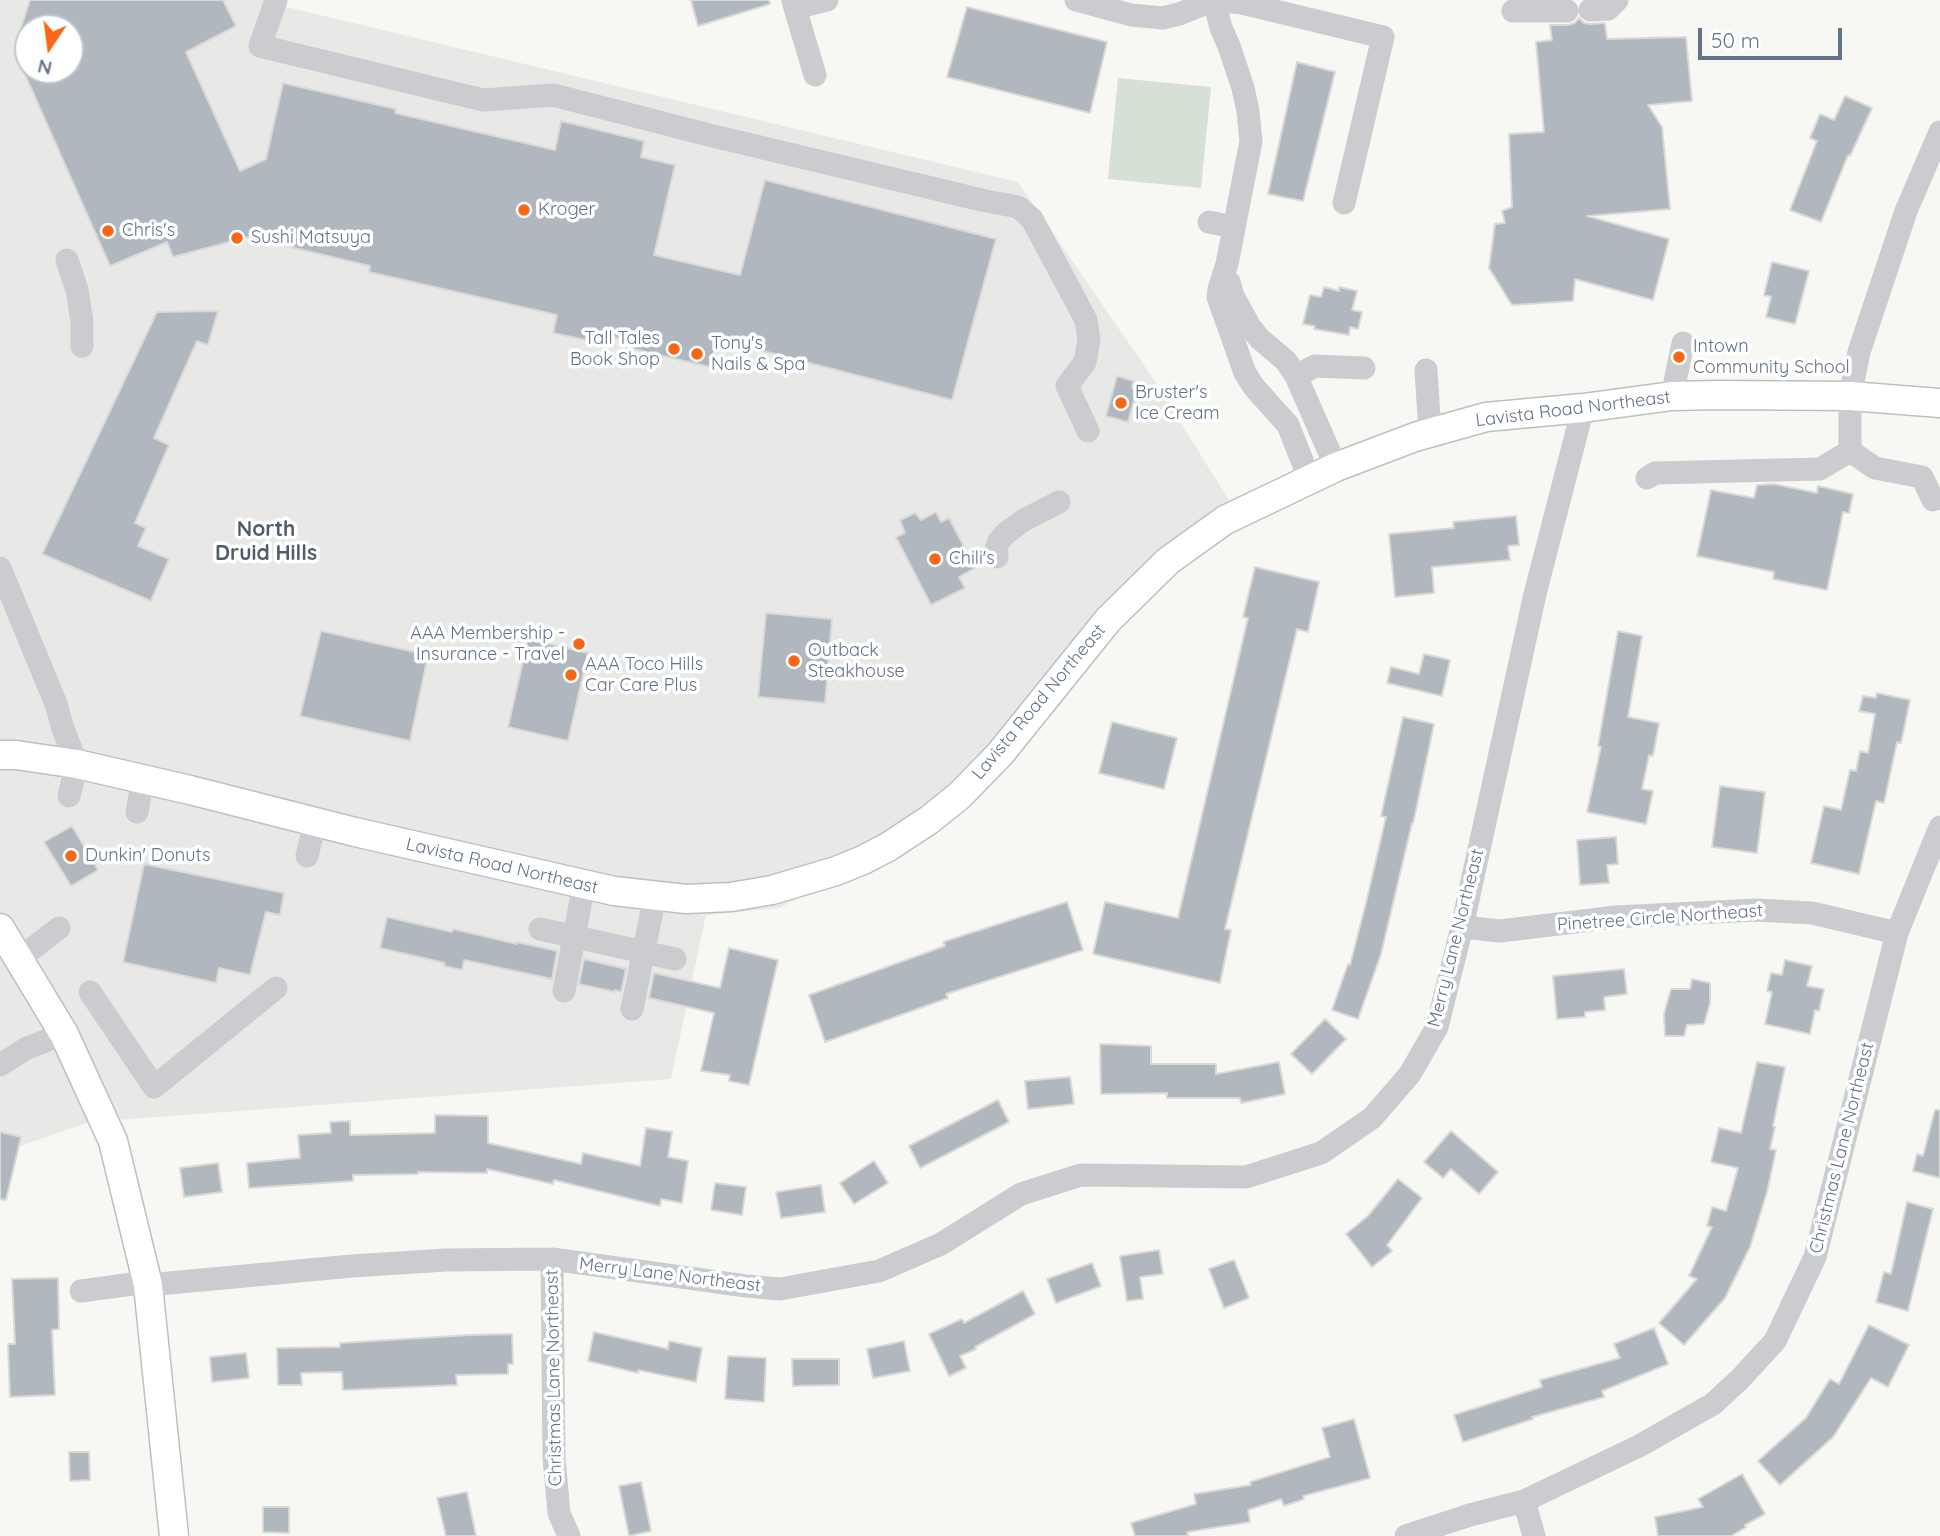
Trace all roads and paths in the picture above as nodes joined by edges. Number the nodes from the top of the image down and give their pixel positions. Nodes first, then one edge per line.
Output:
1 (276, 0) edge
2 (827, 0) edge
3 (1076, 0) edge
4 (1214, 0) edge
5 (1617, 0) edge
6 (794, 4) edge
7 (1590, 10) dead end
8 (1513, 11) dead end
9 (1567, 11) dead end
10 (815, 75) dead end
11 (1940, 132) edge
12 (1344, 203) dead end
13 (1209, 222) dead end
14 (1234, 226) junction
15 (67, 260) dead end
16 (1227, 264) junction
17 (1683, 344) dead end
18 (82, 346) dead end
19 (1364, 368) dead end
20 (1426, 370) dead end
21 (1296, 376) junction
22 (1672, 396) junction
23 (1850, 396) junction
24 (1940, 404) edge
25 (1583, 408) junction
26 (1088, 431) dead end
27 (1430, 433) junction
28 (1850, 451) junction
29 (1336, 467) junction
30 (1309, 478) junction
31 (1647, 478) dead end
32 (1933, 500) dead end
33 (1059, 502) dead end
34 (997, 557) dead end
35 (0, 568) edge
36 (4, 753) edge
37 (69, 762) junction
38 (144, 779) junction
39 (69, 796) dead end
40 (137, 812) dead end
41 (315, 822) junction
42 (1940, 827) edge
43 (307, 856) dead end
44 (584, 884) junction
45 (655, 896) junction
46 (1462, 927) junction
47 (0, 928) edge
48 (59, 928) dead end
49 (540, 929) dead end
50 (1898, 933) junction
51 (574, 936) junction
52 (644, 952) junction
53 (19, 959) junction
54 (675, 960) dead end
55 (276, 988) dead end
56 (564, 991) dead end
57 (90, 992) dead end
58 (632, 1009) dead end
59 (64, 1034) junction
60 (0, 1065) edge
61 (552, 1259) junction
62 (147, 1284) junction
63 (81, 1291) dead end
64 (1524, 1501) junction
65 (174, 1536) edge
66 (569, 1536) edge
67 (1406, 1536) edge
68 (1534, 1536) edge

1 - 26 street
2 - 6 street
3 - 4 street
4 - 12 street
4 - 14 street
5 - 7 street
6 - 10 street
8 - 9 street
11 - 23 street
13 - 14 street
14 - 16 street
15 - 18 street
16 - 21 street
16 - 30 street
17 - 22 street
19 - 21 street
20 - 27 street
21 - 29 street
22 - 23 main road, Lavista Road Northeast
22 - 25 main road, Lavista Road Northeast
23 - 24 main road, Lavista Road Northeast
23 - 28 street
25 - 27 main road, Lavista Road Northeast
25 - 46 street, Merry Lane Northeast
27 - 29 main road, Lavista Road Northeast
28 - 31 street
28 - 32 street
29 - 30 main road, Lavista Road Northeast
30 - 45 main road, Lavista Road Northeast
33 - 34 street
35 - 37 street
36 - 37 main road, Lavista Road Northeast
37 - 38 main road, Lavista Road Northeast
37 - 39 street
38 - 40 street
38 - 41 main road, Lavista Road Northeast
41 - 43 street
41 - 44 main road, Lavista Road Northeast
42 - 50 street, Christmas Lane Northeast
44 - 45 main road, Lavista Road Northeast
44 - 51 street
45 - 52 street
46 - 50 street, Pinetree Circle Northeast
46 - 61 street, Merry Lane Northeast
47 - 53 main road
48 - 53 street
49 - 51 street
50 - 64 street, Christmas Lane Northeast
51 - 52 street
51 - 56 street
52 - 54 street
52 - 58 street
53 - 59 main road
55 - 57 street
59 - 60 street
59 - 62 main road
61 - 62 street, Merry Lane Northeast
61 - 66 street, Christmas Lane Northeast
62 - 63 street, Merry Lane Northeast
62 - 65 main road
64 - 67 street, Christmas Lane Northeast
64 - 68 street

